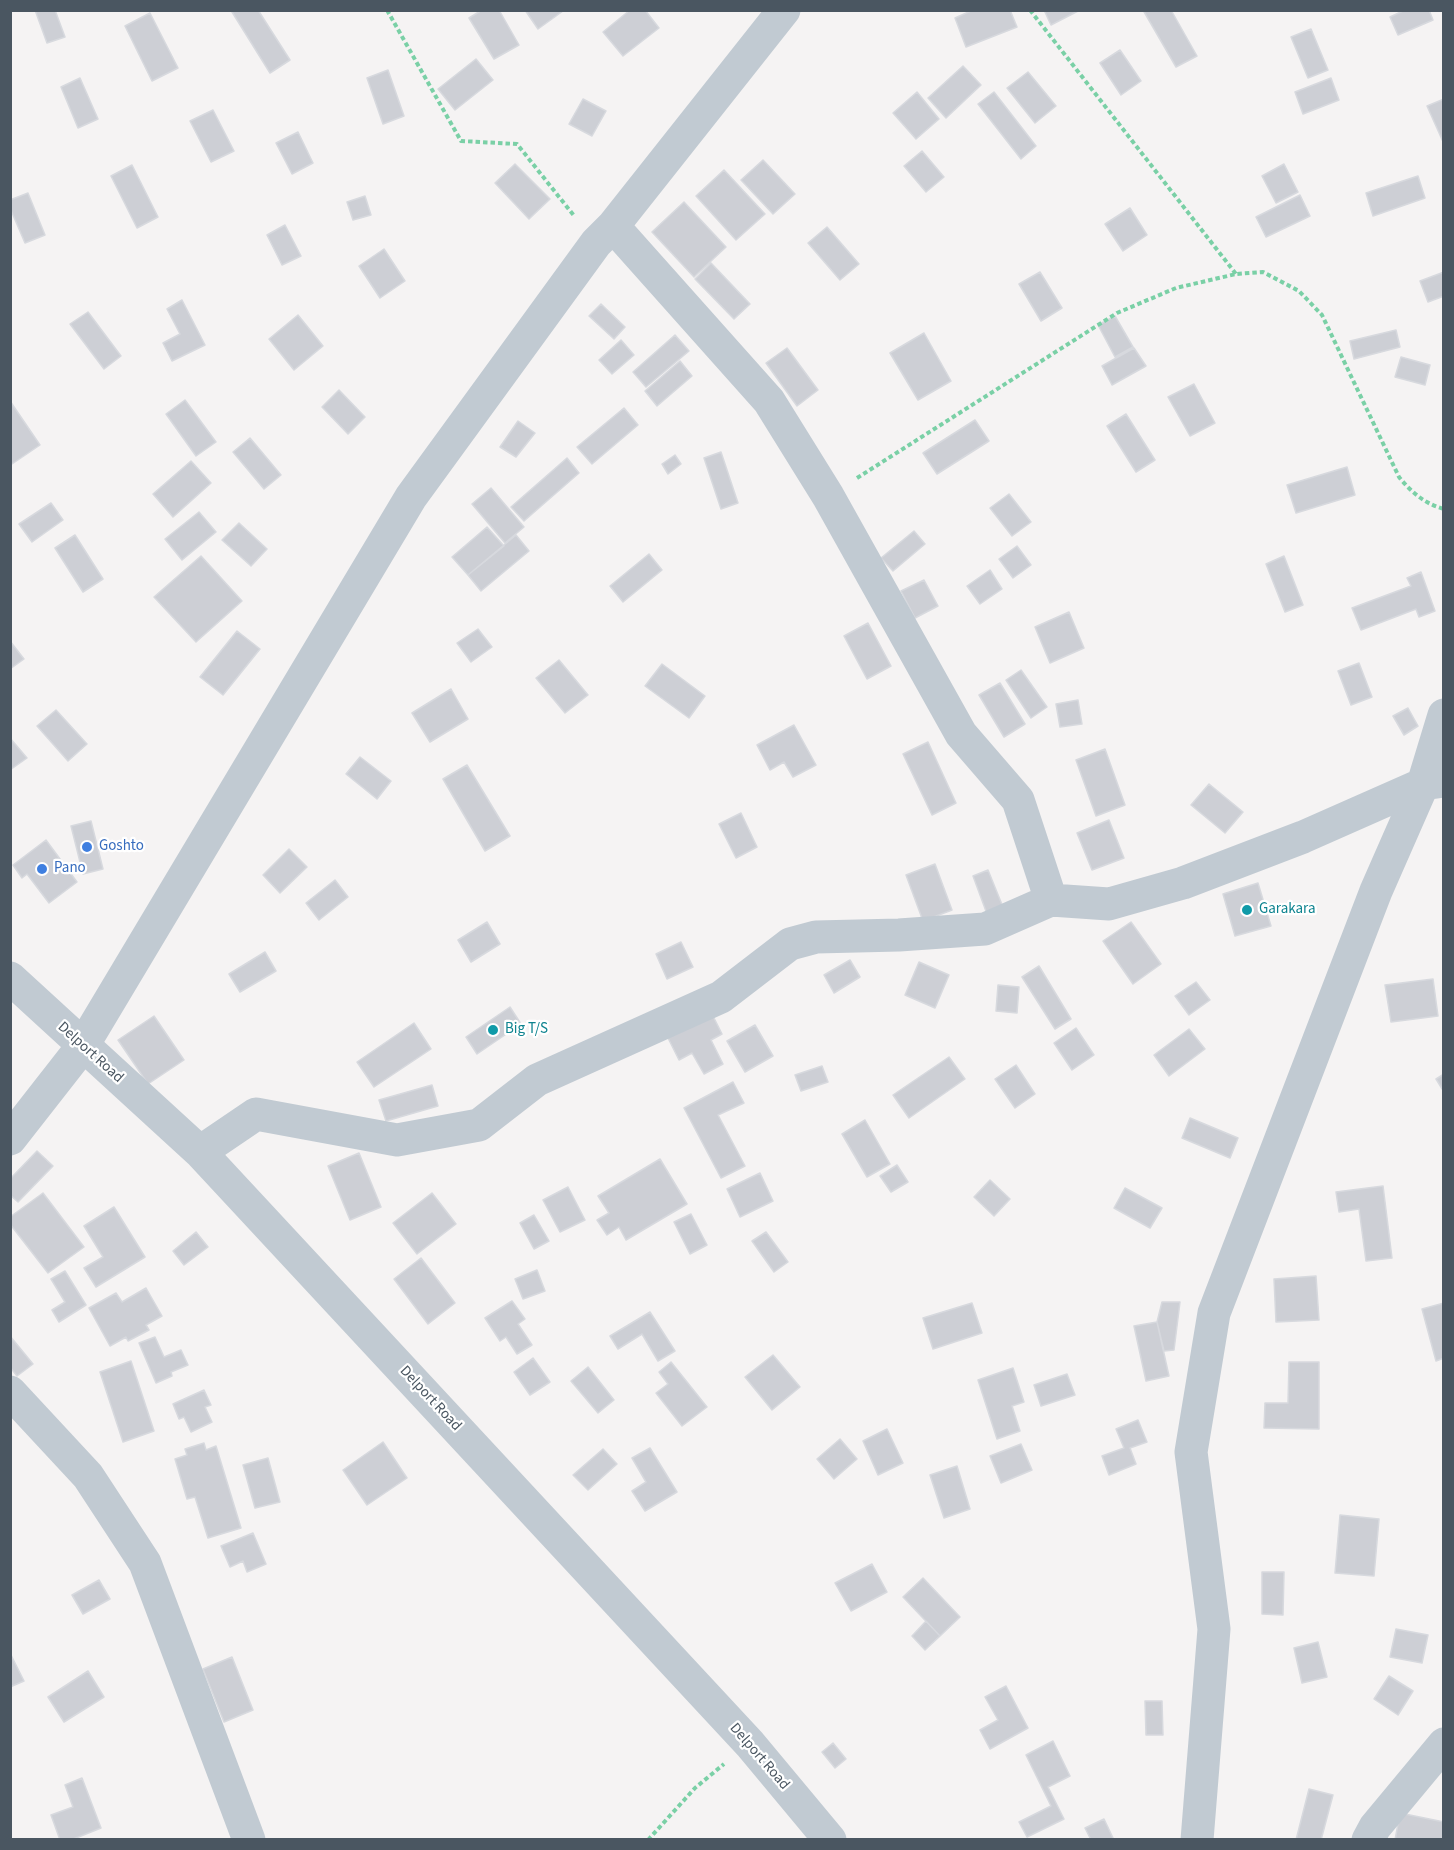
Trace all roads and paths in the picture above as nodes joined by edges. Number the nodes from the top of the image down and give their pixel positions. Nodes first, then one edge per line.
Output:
1 (387, 10) edge
2 (784, 10) edge
3 (1030, 10) edge
4 (605, 235) junction
5 (1236, 274) junction
6 (828, 496) junction
7 (1443, 509) edge
8 (1443, 715) edge
9 (1433, 782) edge
10 (1051, 900) junction
11 (10, 978) edge
12 (82, 1047) junction
13 (10, 1140) edge
14 (200, 1152) junction
15 (10, 1392) edge
16 (1443, 1743) edge
17 (750, 1744) junction
18 (249, 1839) edge
19 (648, 1839) edge
20 (830, 1839) edge
21 (1197, 1839) edge
22 (1368, 1839) edge

1 - 4 path
2 - 4 street
3 - 5 path
4 - 6 street
4 - 12 street
5 - 6 path
5 - 7 path
6 - 10 street
8 - 9 street
9 - 10 street
9 - 21 street
10 - 14 street
11 - 12 street, Delport Road
12 - 13 street
12 - 14 street, Delport Road
14 - 17 street, Delport Road
15 - 18 street
16 - 22 street
17 - 19 path
17 - 20 street, Delport Road

